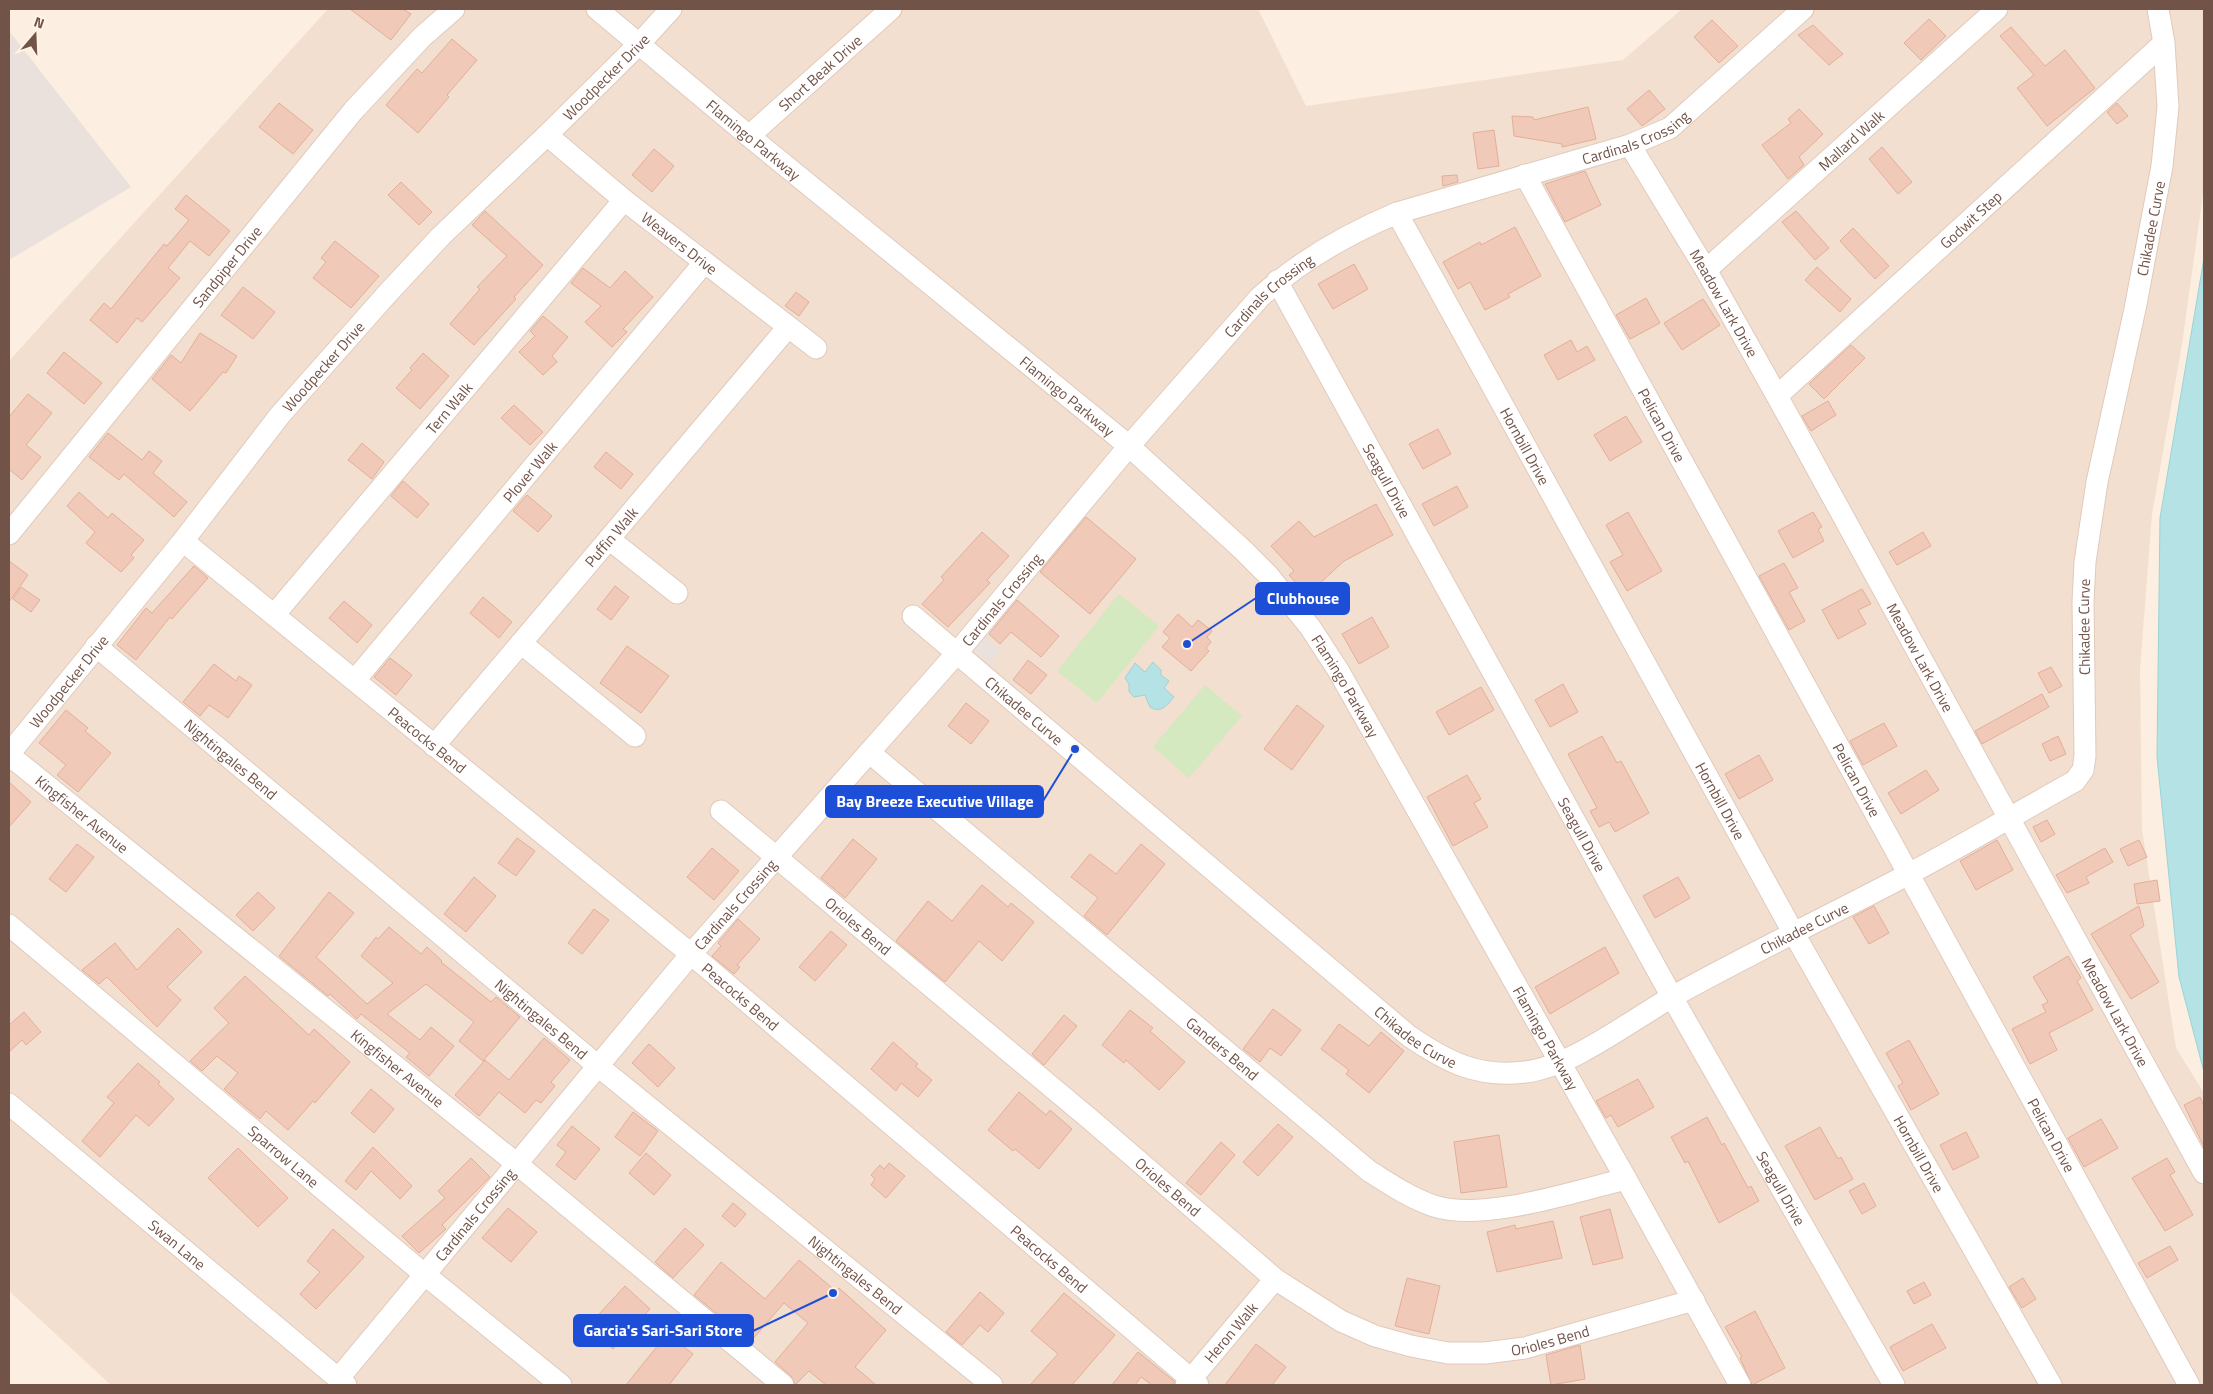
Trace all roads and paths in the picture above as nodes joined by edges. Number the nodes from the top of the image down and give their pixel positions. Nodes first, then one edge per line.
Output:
1 (454, 9) edge
2 (597, 9) edge
3 (671, 9) edge
4 (890, 9) edge
5 (1803, 9) edge
6 (1997, 9) edge
7 (2158, 9) edge
8 (640, 43) junction
9 (2164, 43) junction
10 (546, 135) junction
11 (749, 136) junction
12 (1630, 145) junction
13 (1525, 175) junction
14 (624, 200) junction
15 (1397, 213) junction
16 (704, 263) junction
17 (1706, 270) junction
18 (1277, 281) junction
19 (788, 327) junction
20 (816, 348) dead end
21 (1777, 396) junction
22 (1129, 446) junction
23 (9, 534) edge
24 (609, 539) junction
25 (183, 541) junction
26 (677, 593) dead end
27 (274, 615) junction
28 (913, 616) dead end
29 (521, 642) junction
30 (96, 646) junction
31 (956, 654) junction
32 (355, 680) junction
33 (635, 736) dead end
34 (434, 746) junction
35 (870, 753) junction
36 (9, 755) edge
37 (721, 811) dead end
38 (2008, 819) junction
39 (776, 858) junction
40 (1908, 875) junction
41 (9, 925) edge
42 (1793, 932) junction
43 (691, 954) junction
44 (1672, 997) junction
45 (1560, 1064) junction
46 (598, 1066) junction
47 (9, 1104) edge
48 (516, 1164) junction
49 (2204, 1173) edge
50 (1626, 1179) junction
51 (424, 1274) junction
52 (1275, 1279) junction
53 (1694, 1300) junction
54 (342, 1382) edge
55 (1191, 1384) edge
56 (561, 1385) edge
57 (783, 1385) edge
58 (992, 1385) edge
59 (1740, 1385) edge
60 (1894, 1385) edge
61 (2051, 1385) edge
62 (2189, 1385) edge

1 - 23 street, Sandpiper Drive
2 - 8 street, Flamingo Parkway
3 - 8 street, Woodpecker Drive
4 - 11 street, Short Beak Drive
5 - 12 street, Cardinals Crossing
6 - 17 street, Mallard Walk
7 - 9 street, Chikadee Curve
8 - 10 street, Woodpecker Drive
8 - 11 street, Flamingo Parkway
9 - 21 street, Godwit Step
9 - 38 street, Chikadee Curve
10 - 14 street, Weavers Drive
10 - 25 street, Woodpecker Drive
11 - 22 street, Flamingo Parkway
12 - 13 street, Cardinals Crossing
12 - 17 street, Meadow Lark Drive
13 - 15 street, Cardinals Crossing
13 - 40 street, Pelican Drive
14 - 16 street, Weavers Drive
14 - 27 street, Tern Walk
15 - 18 street, Cardinals Crossing
15 - 42 street, Hornbill Drive
16 - 19 street, Weavers Drive
16 - 32 street, Plover Walk
17 - 21 street, Meadow Lark Drive
18 - 22 street, Cardinals Crossing
18 - 44 street, Seagull Drive
19 - 20 street, Weavers Drive
19 - 24 street, Puffin Walk
21 - 38 street, Meadow Lark Drive
22 - 31 street, Cardinals Crossing
22 - 45 street, Flamingo Parkway
24 - 26 street
24 - 29 street, Puffin Walk
25 - 27 street, Peacocks Bend
25 - 30 street, Woodpecker Drive
27 - 32 street, Peacocks Bend
28 - 31 street, Chikadee Curve
29 - 33 street
29 - 34 street, Puffin Walk
30 - 36 street, Woodpecker Drive
30 - 46 street, Nightingales Bend
31 - 35 street, Cardinals Crossing
31 - 45 street, Chikadee Curve
32 - 34 street, Peacocks Bend
34 - 43 street, Peacocks Bend
35 - 39 street, Cardinals Crossing
35 - 50 street, Ganders Bend
36 - 48 street, Kingfisher Avenue
37 - 39 street, Orioles Bend
38 - 40 street, Chikadee Curve
38 - 49 street, Meadow Lark Drive
39 - 43 street, Cardinals Crossing
39 - 52 street, Orioles Bend
40 - 42 street, Chikadee Curve
40 - 62 street, Pelican Drive
41 - 51 street, Sparrow Lane
42 - 44 street, Chikadee Curve
42 - 61 street, Hornbill Drive
43 - 46 street, Cardinals Crossing
43 - 55 street, Peacocks Bend
44 - 45 street, Chikadee Curve
44 - 60 street, Seagull Drive
45 - 50 street, Flamingo Parkway
46 - 48 street, Cardinals Crossing
46 - 58 street, Nightingales Bend
47 - 54 street, Swan Lane
48 - 51 street, Cardinals Crossing
48 - 57 street, Kingfisher Avenue
50 - 53 street, Flamingo Parkway
51 - 54 street, Cardinals Crossing
51 - 56 street, Sparrow Lane
52 - 53 street, Orioles Bend
52 - 55 street, Heron Walk
53 - 59 street, Flamingo Parkway

